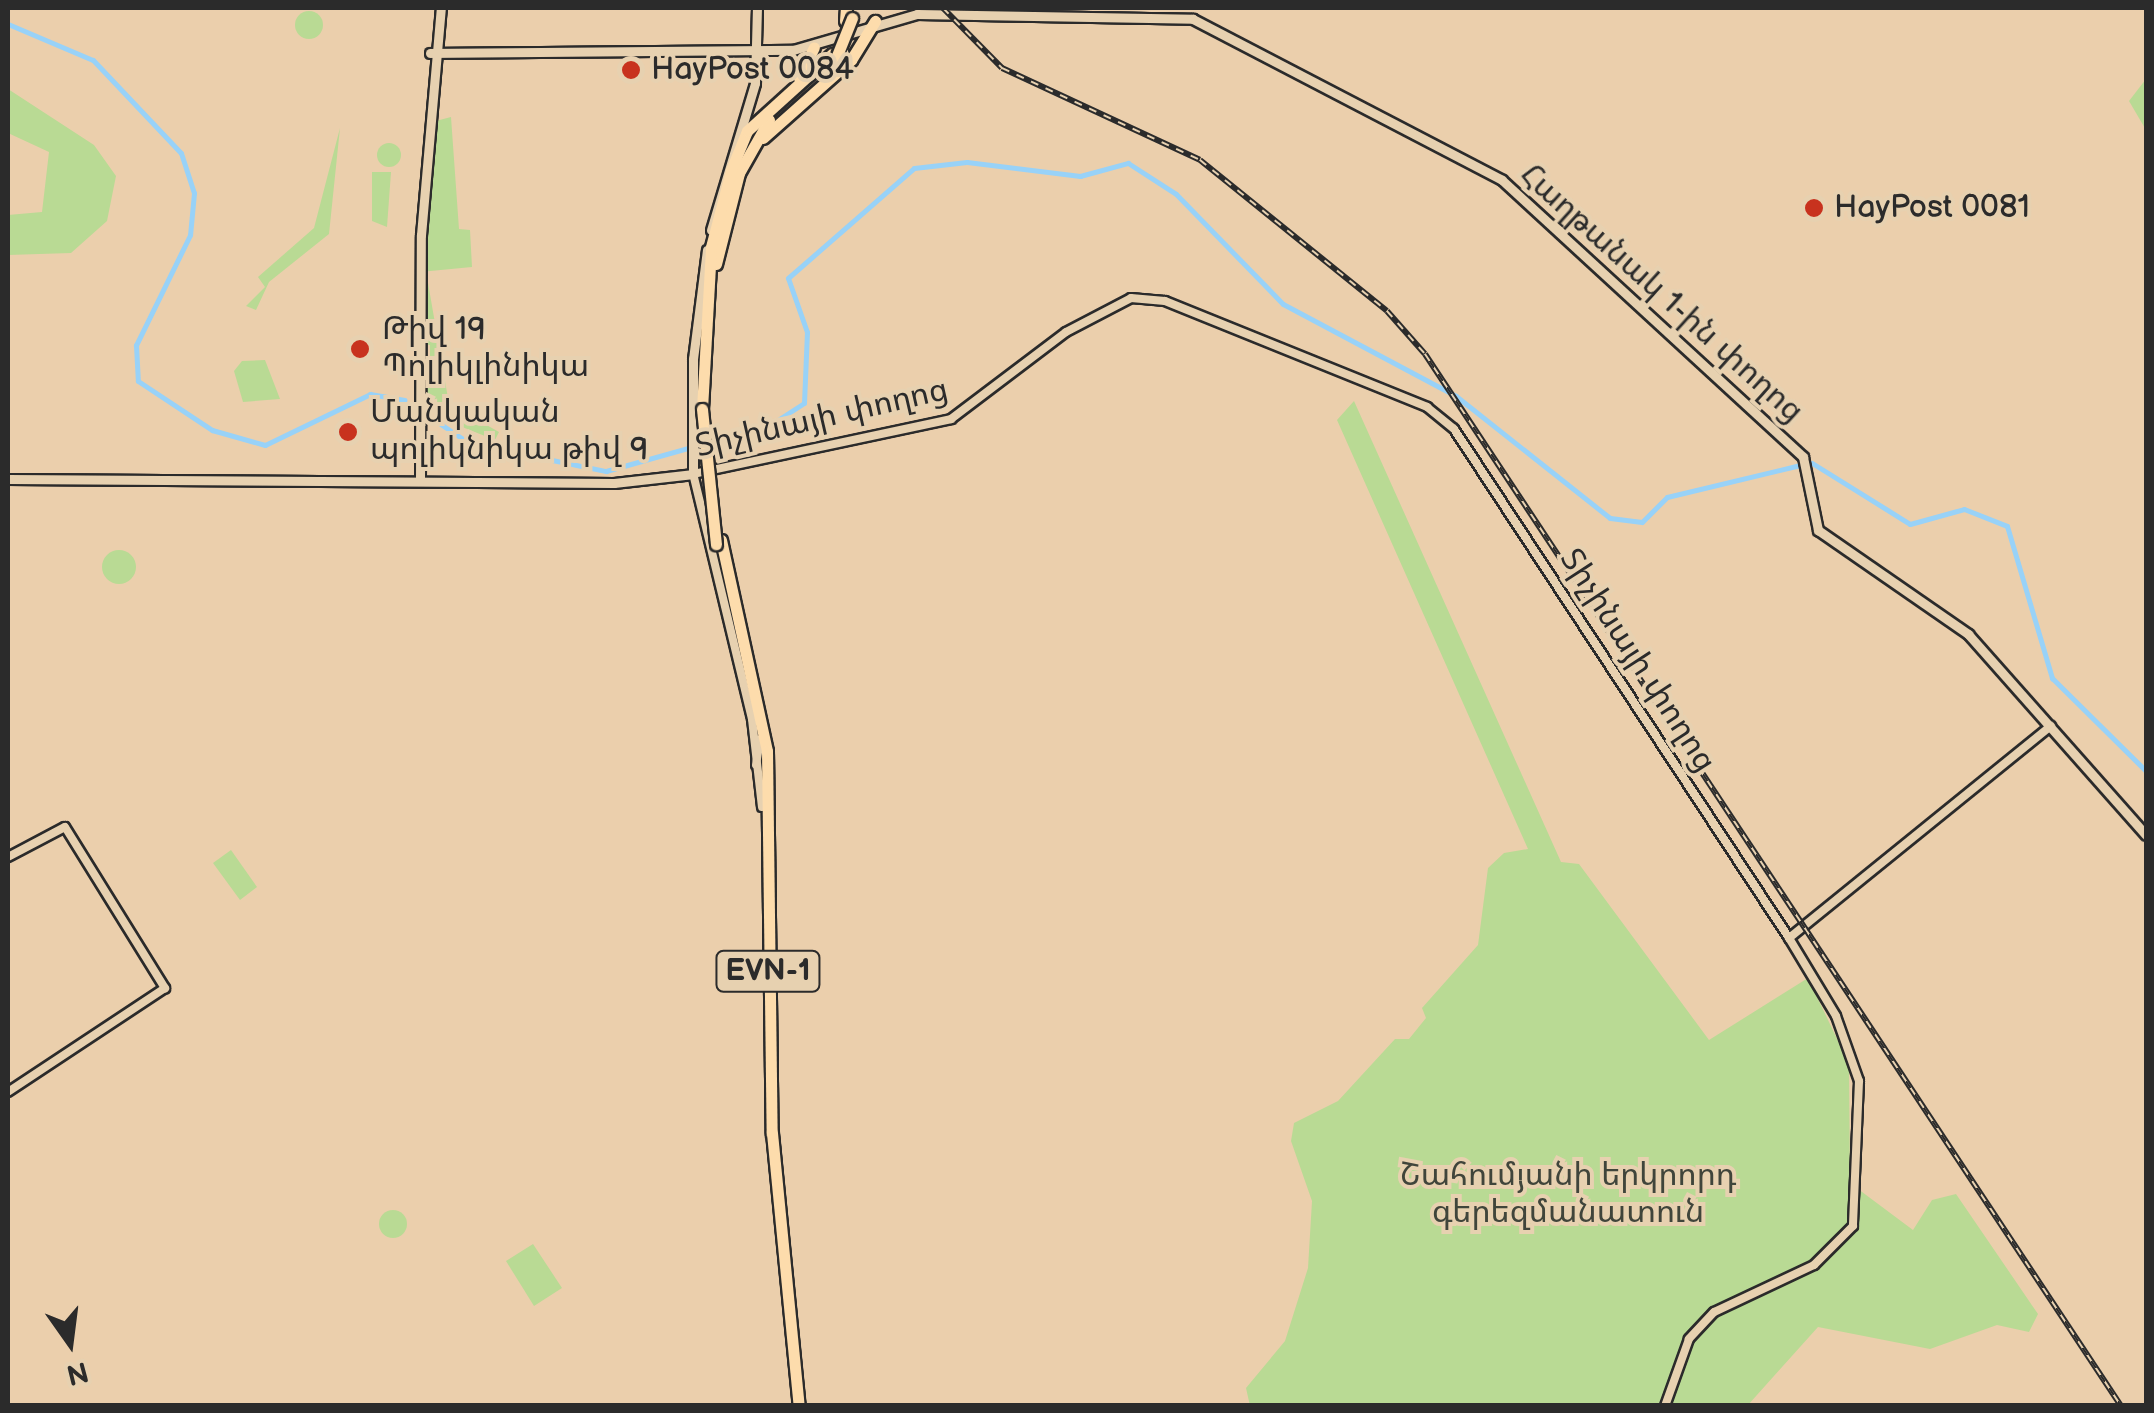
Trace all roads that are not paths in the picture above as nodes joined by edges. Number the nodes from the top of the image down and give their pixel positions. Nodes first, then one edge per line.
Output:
1 (438, 8) edge
2 (756, 8) edge
3 (849, 14) edge
4 (875, 21) junction
5 (814, 47) junction
6 (433, 51) junction
7 (762, 52) junction
8 (834, 56) junction
9 (747, 132) junction
10 (742, 165) junction
11 (710, 243) junction
12 (716, 264) junction
13 (704, 409) junction
14 (693, 474) junction
15 (8, 480) edge
16 (417, 480) junction
17 (718, 542) junction
18 (2051, 726) junction
19 (760, 739) junction
20 (753, 768) junction
21 (762, 807) junction
22 (2146, 835) edge
23 (8, 858) edge
24 (1789, 938) junction
25 (8, 1092) edge
26 (796, 1406) edge
27 (1666, 1406) edge

1 - 6 main road
2 - 7 main road, EVN-1
3 - 8 highway, bridge
4 - 5 main road
4 - 10 highway
4 - 18 main road, Հաղթանակ 1-ին փողոց
5 - 7 main road
5 - 9 highway
6 - 7 main road
6 - 16 main road
7 - 11 main road, EVN-1
8 - 9 highway
8 - 10 highway
9 - 11 highway
10 - 12 highway
11 - 12 highway, EVN-1
11 - 13 highway, EVN-1
11 - 14 main road
12 - 13 highway, EVN-1
13 - 17 highway, EVN-1, bridge
14 - 16 main road, Տիչինայի փողոց
14 - 20 street
14 - 24 street, Տիչինայի փողոց
15 - 16 main road, Տիչինայի փողոց
17 - 19 highway, EVN-1
17 - 26 highway, EVN-1
18 - 22 main road, Հաղթանակ 1-ին փողոց
18 - 24 street
19 - 20 street
19 - 21 highway, EVN-1
20 - 21 street
21 - 26 highway, EVN-1
23 - 25 street
24 - 27 street, Տիչինայի փողոց

